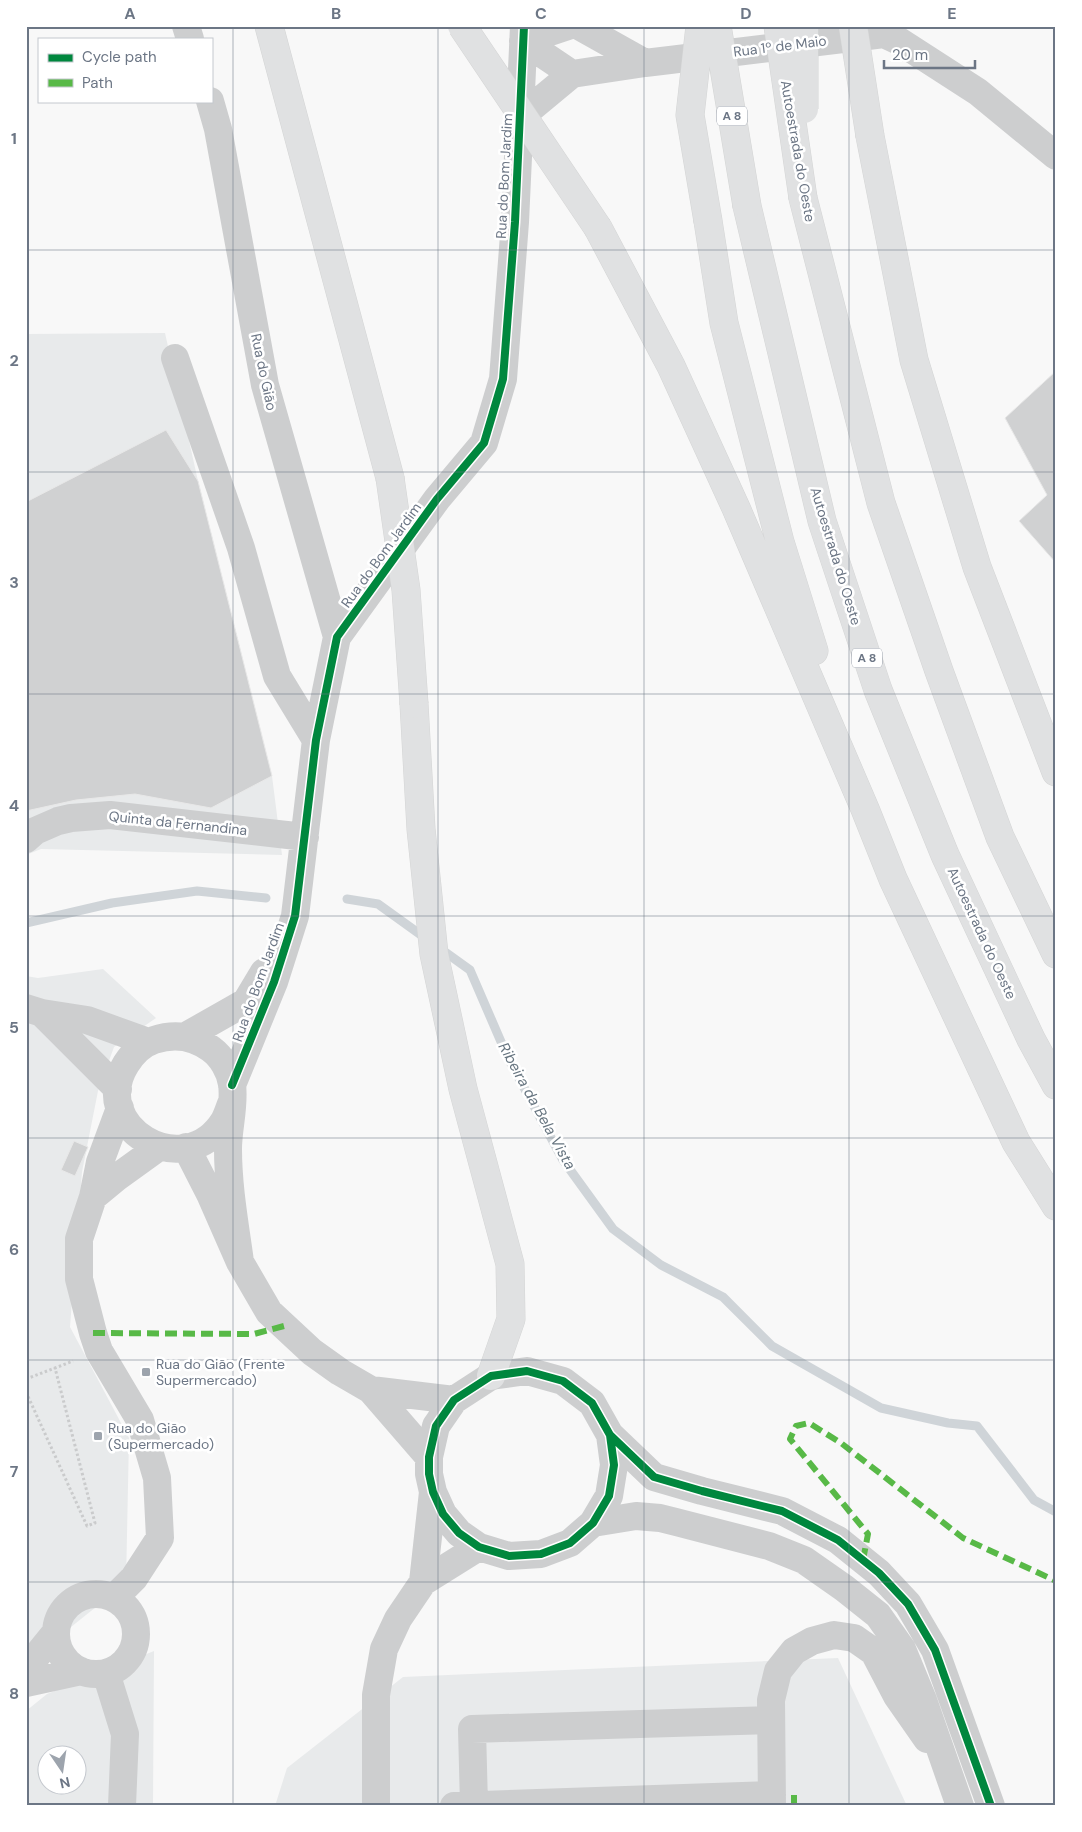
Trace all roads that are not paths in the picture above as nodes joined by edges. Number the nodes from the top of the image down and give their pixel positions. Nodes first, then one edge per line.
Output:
1 (186, 26) edge
2 (268, 26) edge
3 (462, 26) edge
4 (568, 26) edge
5 (579, 26) edge
6 (700, 26) edge
7 (717, 26) edge
8 (778, 26) edge
9 (804, 26) edge
10 (853, 26) edge
11 (523, 34) edge
12 (898, 34) edge
13 (190, 38) edge
14 (645, 63) junction
15 (572, 74) junction
16 (210, 102) edge
17 (519, 118) junction
18 (1056, 156) edge
19 (803, 198) junction
20 (175, 358) dead end
21 (337, 637) junction
22 (316, 740) junction
23 (1056, 772) edge
24 (866, 809) junction
25 (304, 836) junction
26 (26, 839) edge
27 (295, 916) junction
28 (1056, 954) edge
29 (34, 1010) edge
30 (186, 1036) junction
31 (148, 1042) junction
32 (1056, 1085) edge
33 (232, 1094) junction
34 (119, 1099) junction
35 (159, 1148) junction
36 (186, 1148) junction
37 (93, 1198) junction
38 (1056, 1206) edge
39 (240, 1262) junction
40 (490, 1376) junction
41 (371, 1390) junction
42 (454, 1400) junction
43 (610, 1435) junction
44 (429, 1457) junction
45 (433, 1492) junction
46 (593, 1522) junction
47 (480, 1547) junction
48 (423, 1582) junction
49 (114, 1598) junction
50 (56, 1632) junction
51 (26, 1669) edge
52 (94, 1672) junction
53 (26, 1683) edge
54 (770, 1720) junction
55 (945, 1764) junction
56 (772, 1801) edge
57 (474, 1805) edge
58 (122, 1806) edge
59 (376, 1806) edge
60 (454, 1806) edge
61 (960, 1806) edge
62 (991, 1806) edge

1 - 13 street
2 - 40 highway, bridge
3 - 24 highway, bridge
4 - 11 street
5 - 14 street
6 - 24 highway, bridge
7 - 32 highway, Autoestrada do Oeste / A 8, bridge
8 - 19 highway, Autoestrada do Oeste, bridge
9 - 19 highway, bridge
10 - 23 highway, bridge
11 - 15 street
11 - 17 street, Rua do Bom Jardim
12 - 14 street, Rua 1º de Maio
12 - 18 street, Rua 1º de Maio
14 - 15 street, Rua 1º de Maio
15 - 17 street
16 - 21 street, Rua do Gião
17 - 21 street, Rua do Bom Jardim
19 - 28 highway, Autoestrada do Oeste
20 - 22 street
21 - 22 street, Rua do Bom Jardim
22 - 25 street, Rua do Bom Jardim
24 - 38 highway
25 - 26 street, Quinta da Fernandina
25 - 27 street, Rua do Bom Jardim
27 - 30 street, Rua do Bom Jardim
27 - 33 street, Rua do Bom Jardim
29 - 31 street
29 - 34 street
30 - 31 street
30 - 33 street
31 - 34 street
33 - 36 street
33 - 39 street
34 - 35 street
34 - 37 street
35 - 36 street
35 - 37 street
36 - 39 street
37 - 49 street
39 - 41 street
40 - 42 street
40 - 43 street
41 - 42 street
41 - 44 street
42 - 44 street
43 - 46 street
43 - 62 street
44 - 45 street
45 - 47 street
45 - 48 street
46 - 47 street
46 - 55 street
47 - 48 street
48 - 59 street
49 - 50 street
49 - 52 street
50 - 51 street
50 - 52 street
52 - 53 street
52 - 58 street
54 - 55 street
54 - 56 street
54 - 57 street
55 - 61 street
56 - 57 street
57 - 60 street

